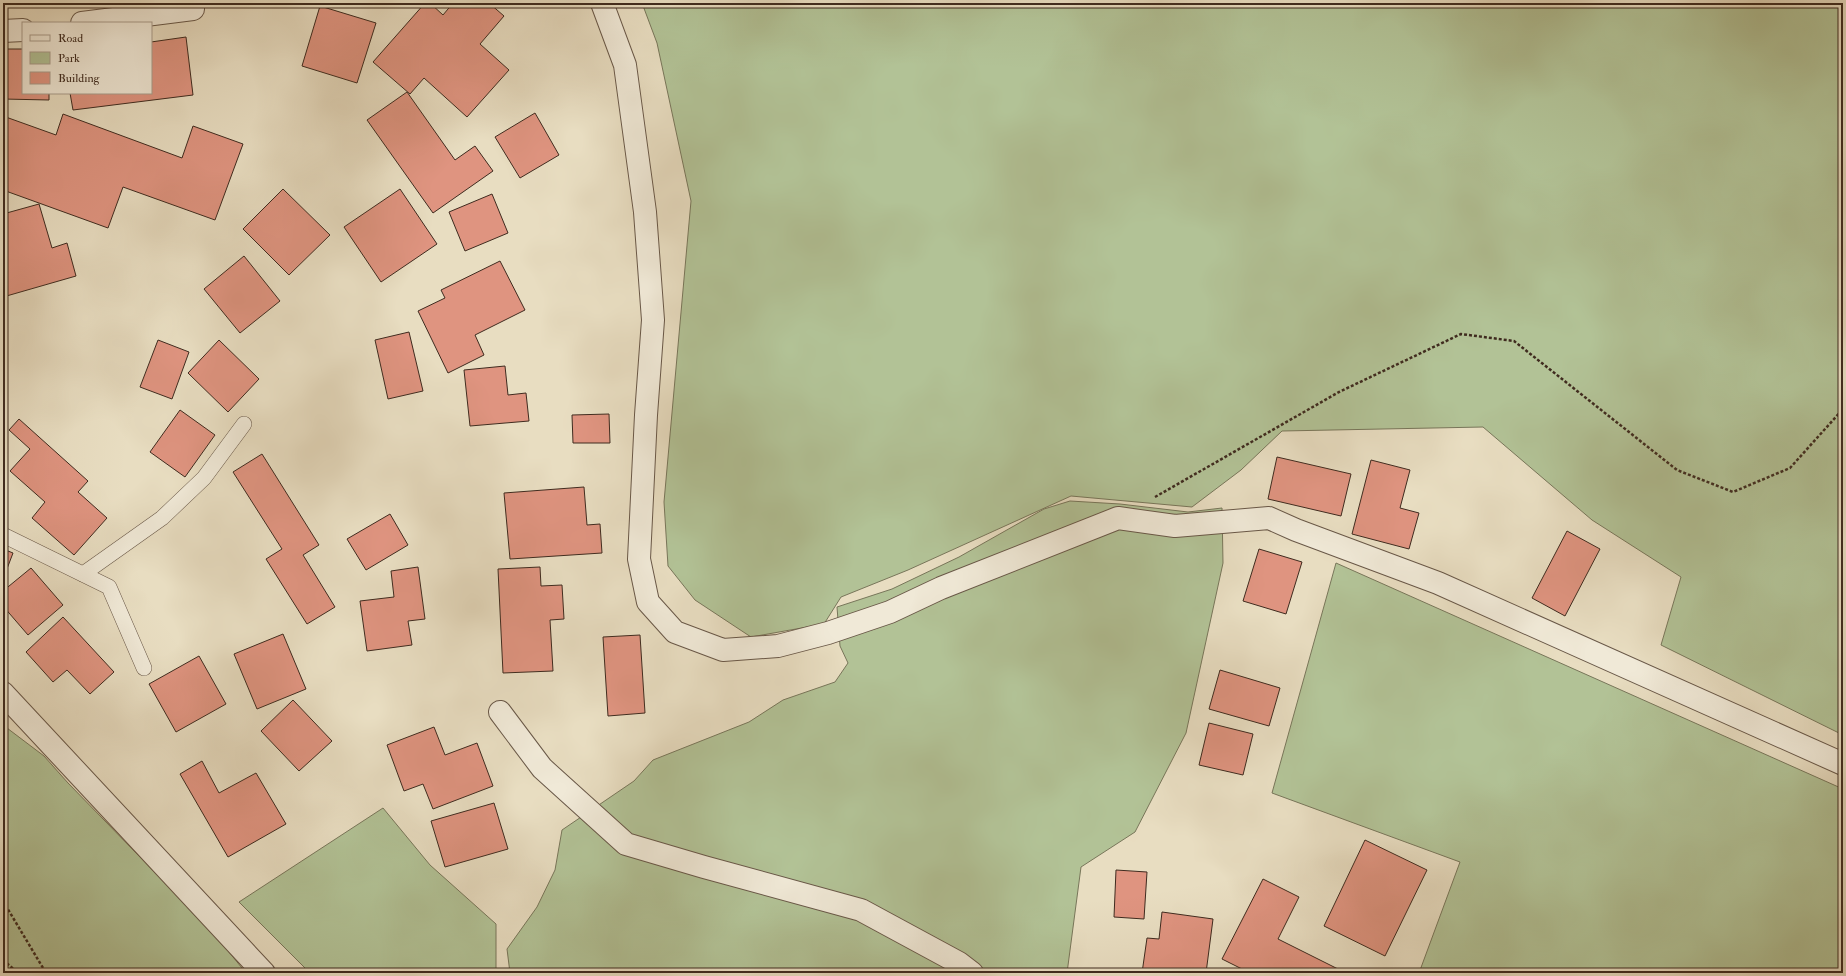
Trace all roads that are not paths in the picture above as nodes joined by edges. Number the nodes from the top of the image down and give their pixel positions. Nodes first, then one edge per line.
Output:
1 (602, 3) edge
2 (193, 9) dead end
3 (90, 22) edge
4 (22, 30) edge
5 (3, 31) edge
6 (244, 424) dead end
7 (3, 535) edge
8 (83, 574) junction
9 (144, 668) dead end
10 (3, 693) edge
11 (500, 712) dead end
12 (1843, 764) edge
13 (264, 973) edge
14 (972, 973) edge

1 - 12 street
2 - 3 street
4 - 5 street
6 - 8 lane
7 - 8 lane
8 - 9 lane
10 - 13 street
11 - 14 street

